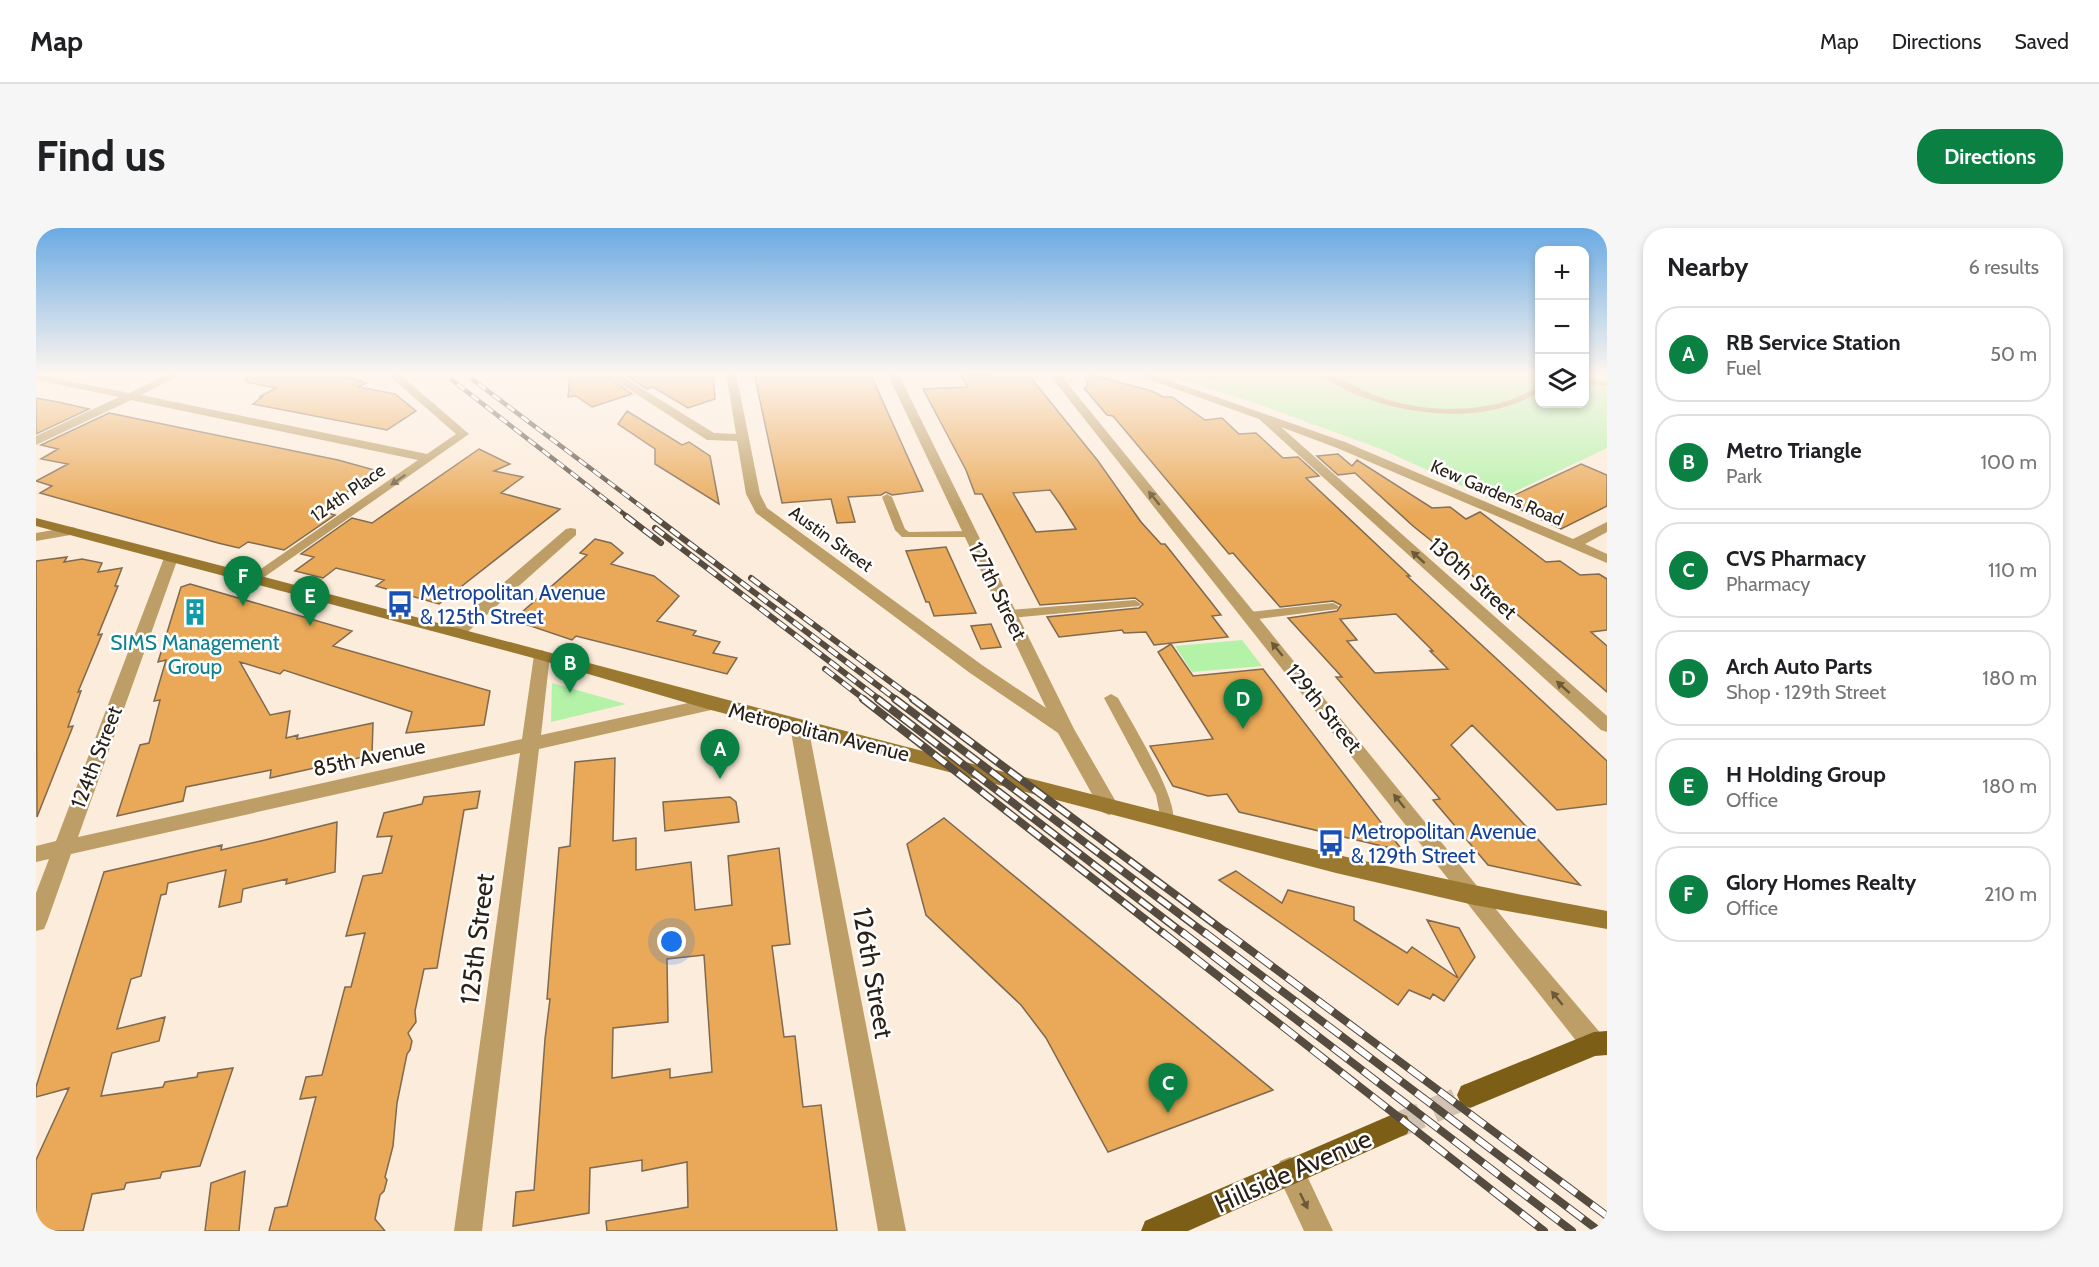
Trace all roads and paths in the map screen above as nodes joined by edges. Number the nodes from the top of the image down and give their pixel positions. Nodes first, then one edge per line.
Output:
1 (80, 420) edge
2 (245, 420) edge
3 (446, 420) edge
4 (683, 420) edge
5 (740, 420) edge
6 (914, 420) edge
7 (1090, 420) edge
8 (1266, 420) edge
9 (1275, 420) edge
10 (743, 438) junction
11 (1328, 440) junction
12 (36, 441) edge
13 (429, 458) junction
14 (1311, 460) junction
15 (887, 497) dead end
16 (36, 522) edge
17 (1607, 526) edge
18 (71, 531) junction
19 (571, 532) dead end
20 (970, 534) junction
21 (36, 537) edge
22 (1573, 545) junction
23 (171, 558) junction
24 (1607, 559) edge
25 (253, 581) junction
26 (1135, 604) dead end
27 (1333, 608) dead end
28 (1010, 614) junction
29 (1250, 616) junction
30 (456, 632) junction
31 (542, 655) junction
32 (1112, 698) dead end
33 (711, 704) junction
34 (799, 726) junction
35 (1607, 726) edge
36 (1065, 729) junction
37 (530, 745) junction
38 (1109, 807) junction
39 (1167, 821) junction
40 (62, 849) junction
41 (36, 854) edge
42 (1474, 896) junction
43 (1607, 920) edge
44 (36, 922) edge
45 (1603, 1039) edge
46 (1470, 1095) tunnel mouth
47 (1398, 1125) tunnel mouth
48 (1290, 1171) junction
49 (468, 1231) edge
50 (892, 1231) edge
51 (1155, 1231) edge
52 (1319, 1231) edge

1 - 12 street
2 - 13 street
3 - 13 street, 124th Place
4 - 10 street
5 - 10 street
6 - 20 street, 127th Street
29 -> 7 street, 129th Street
8 - 14 street, 130th Street
9 - 11 street, Kew Gardens Road
10 - 36 street, Austin Street
11 - 14 street
11 - 22 street, Kew Gardens Road
13 -> 25 street, 124th Place
35 -> 14 street, 130th Street
15 - 20 lane
16 - 18 main road, Metropolitan Avenue
17 - 22 street
18 - 21 street
18 - 23 main road, Metropolitan Avenue
19 - 30 street
20 - 28 street, 127th Street
22 - 24 street, Kew Gardens Road
23 - 25 main road, Metropolitan Avenue
23 - 40 street, 124th Street
25 - 30 main road, Metropolitan Avenue
26 - 28 lane
27 - 29 lane
28 - 36 street, 127th Street
42 -> 29 street, 129th Street
30 - 31 main road, Metropolitan Avenue
31 - 33 main road, Metropolitan Avenue
31 - 37 street, 125th Street
32 - 39 lane
33 - 34 main road, Metropolitan Avenue
33 - 37 street, 85th Avenue
34 - 38 main road, Metropolitan Avenue
34 - 50 street, 126th Street
36 - 38 street, 127th Street
37 - 40 street, 85th Avenue
37 - 49 street, 125th Street
38 - 39 main road, Metropolitan Avenue
39 - 42 main road, Metropolitan Avenue
40 - 41 street, 85th Avenue
40 - 44 street, 124th Street
42 - 43 main road, Metropolitan Avenue
45 -> 42 street, 129th Street
45 - 46 main road
47 - 48 main road, Hillside Avenue
48 - 51 main road, Hillside Avenue
48 -> 52 street

